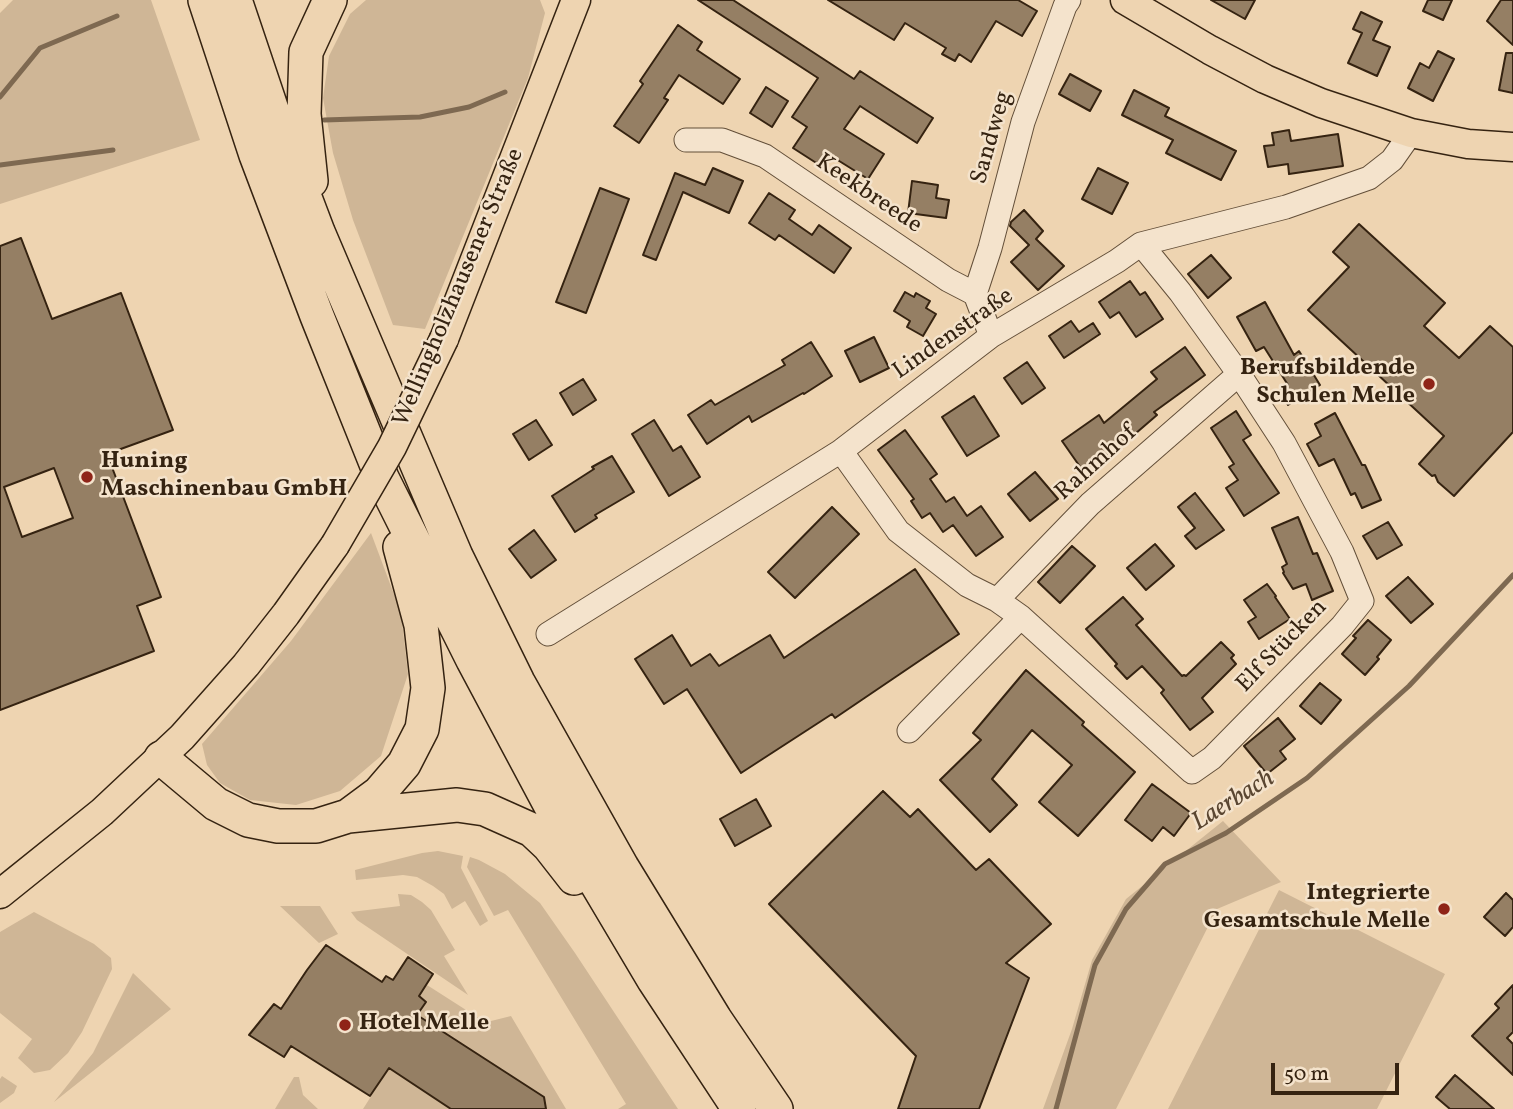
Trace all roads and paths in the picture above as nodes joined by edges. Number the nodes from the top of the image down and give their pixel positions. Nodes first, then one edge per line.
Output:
1 (205, 0) edge
2 (236, 0) edge
3 (330, 0) edge
4 (576, 0) edge
5 (1069, 0) edge
6 (1125, 0) edge
7 (1411, 133) junction
8 (686, 140) dead end
9 (1513, 147) edge
10 (318, 232) junction
11 (1141, 244) junction
12 (975, 294) junction
13 (991, 336) junction
14 (1239, 374) junction
15 (841, 451) junction
16 (383, 478) junction
17 (997, 600) junction
18 (1021, 617) junction
19 (548, 634) dead end
20 (909, 731) dead end
21 (161, 758) junction
22 (348, 816) junction
23 (0, 894) edge
24 (654, 979) junction
25 (739, 1109) edge
26 (776, 1109) edge

1 - 16 highway
2 - 10 highway
3 - 10 highway
4 - 21 main road, Wellingholzhausener Straße, bridge
5 - 12 street, Sandweg
6 - 7 main road
7 - 9 main road
7 - 11 street, Lindenstraße
8 - 12 street, Keekbreede
10 - 26 highway
11 - 13 street, Lindenstraße
11 - 14 street, Elf Stücken
12 - 13 street
13 - 15 street, Lindenstraße
14 - 17 street, Rahmhof
14 - 18 street, Elf Stücken
15 - 17 street, Elf Stücken
15 - 19 street, Lindenstraße
16 - 22 highway
16 - 24 highway
17 - 18 street, Elf Stücken
18 - 20 street
21 - 22 highway
21 - 23 main road, Wellingholzhausener Straße
22 - 24 highway
24 - 25 highway

